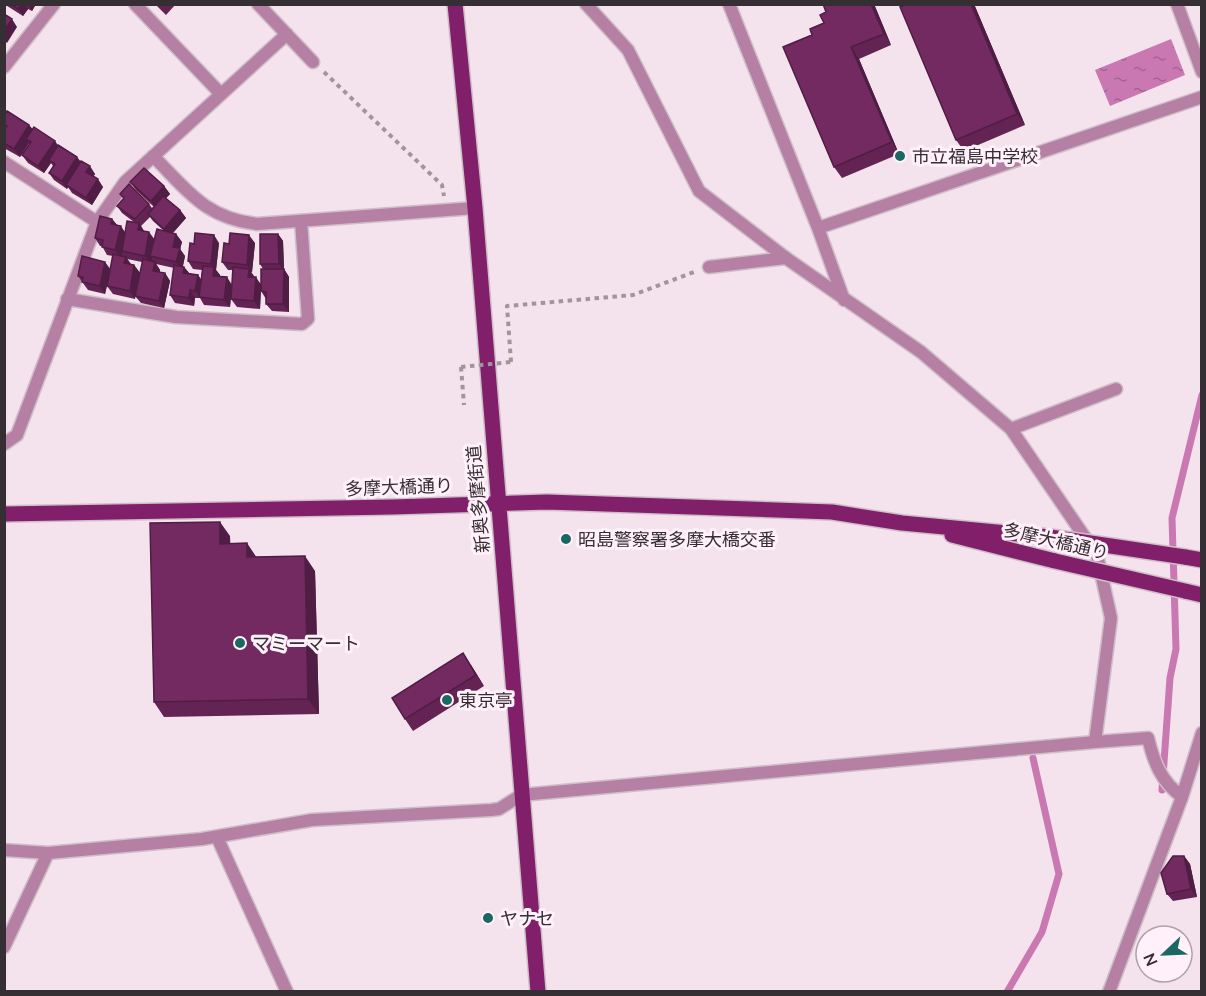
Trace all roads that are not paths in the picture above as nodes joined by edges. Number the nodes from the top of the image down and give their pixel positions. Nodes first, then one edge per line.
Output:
1 (54, 4) edge
2 (135, 4) edge
3 (258, 4) edge
4 (455, 4) edge
5 (586, 4) edge
6 (729, 4) edge
7 (1177, 4) edge
8 (287, 34) junction
9 (313, 62) road end
10 (4, 67) edge
11 (1202, 72) edge
12 (220, 93) junction
13 (1202, 97) edge
14 (153, 156) junction
15 (4, 162) edge
16 (475, 208) junction
17 (301, 221) junction
18 (97, 222) junction
19 (818, 228) junction
20 (786, 258) junction
21 (709, 267) road end
22 (67, 299) junction
23 (844, 300) junction
24 (1116, 389) dead end
25 (1011, 429) junction
26 (4, 444) edge
27 (499, 504) junction
28 (4, 514) edge
29 (902, 523) junction
30 (1202, 560) edge
31 (1202, 595) edge
32 (1202, 733) edge
33 (1095, 742) junction
34 (521, 795) junction
35 (1182, 797) junction
36 (217, 837) junction
37 (4, 850) edge
38 (48, 853) junction
39 (4, 947) edge
40 (286, 992) edge
41 (538, 992) edge
42 (1109, 992) edge

1 - 10 street
2 - 12 street
3 - 8 street
4 - 16 main road, 新奥多摩街道
5 - 20 street
6 - 19 street
7 - 11 street
8 - 9 street
8 - 12 street
12 - 14 street
13 - 19 street
14 - 17 street
14 - 18 street
15 - 18 street
16 - 17 street
16 - 27 main road, 新奥多摩街道
17 - 22 street
18 - 22 street
19 - 23 street
20 - 21 street
20 - 23 street
22 - 26 street
23 - 25 street
24 - 25 street
25 - 33 street
27 - 28 main road, 多摩大橋通り
27 - 29 main road, 多摩大橋通り
27 - 34 main road, 新奥多摩街道
29 - 30 main road, 多摩大橋通り, bridge
29 - 31 main road, 多摩大橋通り, bridge
32 - 35 street
33 - 34 street
33 - 35 street
34 - 36 street
34 - 41 main road, 新奥多摩街道
35 - 42 street
36 - 38 street
36 - 40 street
37 - 38 street
38 - 39 street

